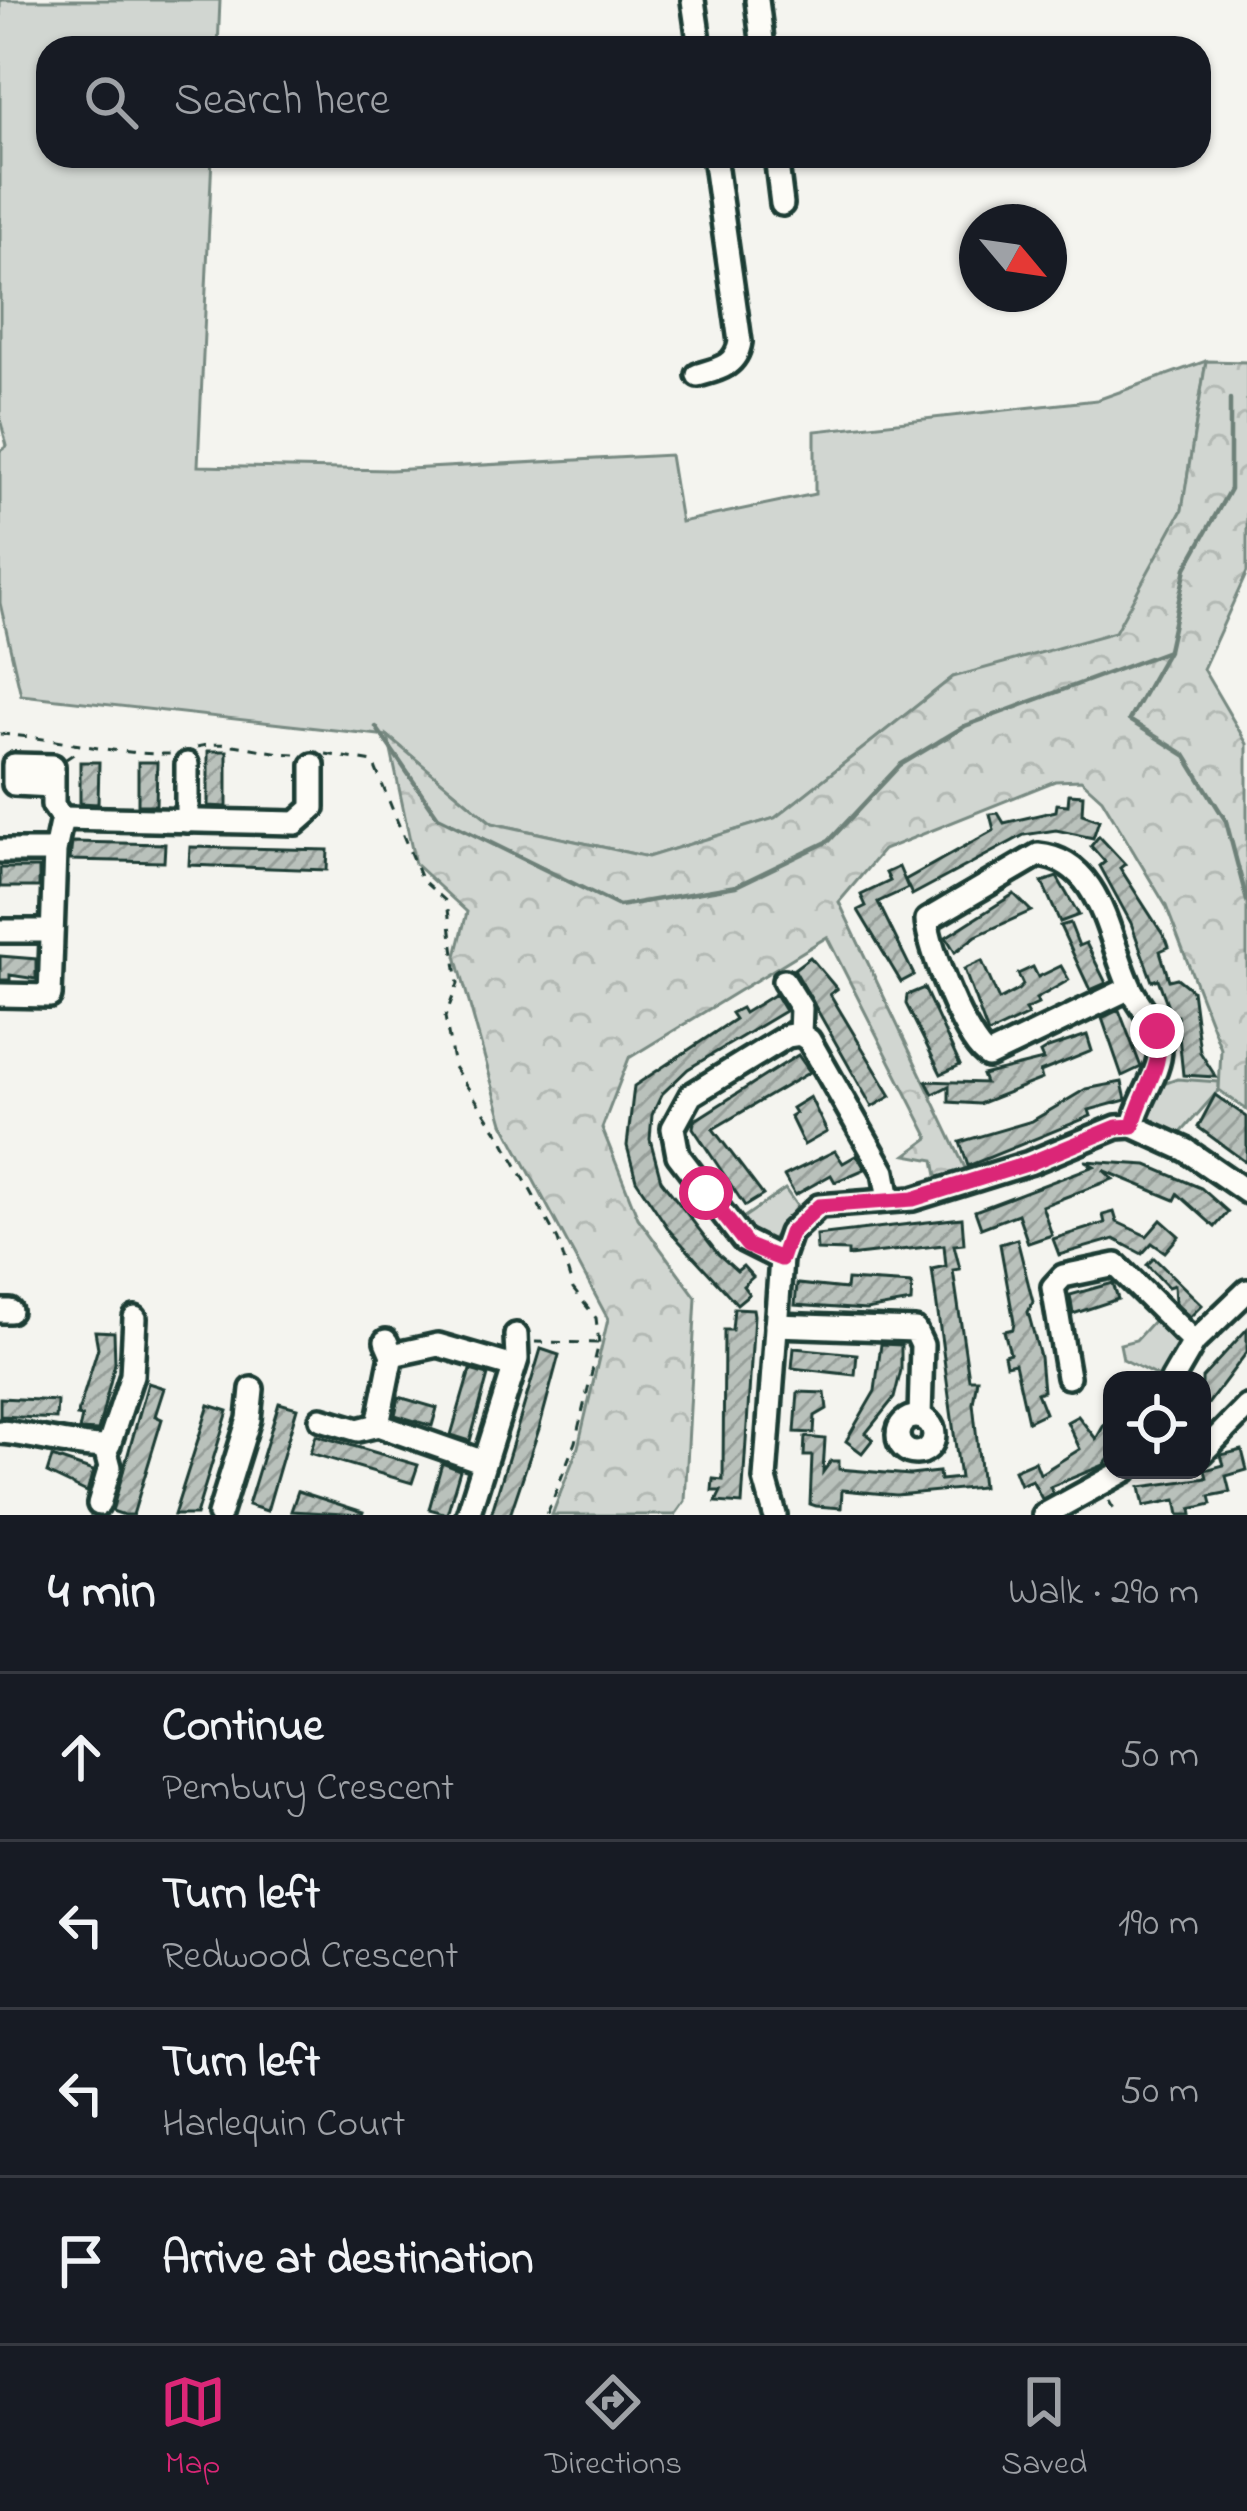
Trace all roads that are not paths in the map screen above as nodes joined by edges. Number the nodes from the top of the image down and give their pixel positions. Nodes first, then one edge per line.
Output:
1 (693, 0) edge
2 (757, 0) edge
3 (698, 36) edge
4 (762, 36) edge
5 (717, 168) edge
6 (778, 168) edge
7 (782, 204) dead end
8 (698, 375) dead end
9 (187, 764) dead end
10 (313, 765) dead end
11 (53, 786) dead end
12 (62, 818) junction
13 (187, 821) junction
14 (0, 851) edge
15 (56, 851) junction
16 (0, 931) edge
17 (52, 931) junction
18 (784, 981) dead end
19 (1130, 988) junction
20 (0, 995) edge
21 (800, 1034) junction
22 (1133, 1126) junction
23 (1247, 1192) edge
24 (890, 1200) junction
25 (781, 1259) junction
26 (1247, 1291) edge
27 (135, 1318) dead end
28 (776, 1325) junction
29 (516, 1338) road end
30 (1086, 1339) dead end
31 (1194, 1342) junction
32 (1063, 1345) junction
33 (514, 1367) junction
34 (1177, 1371) edge
35 (1068, 1377) dead end
36 (253, 1389) dead end
37 (1247, 1407) edge
38 (920, 1418) dead end
39 (321, 1419) dead end
40 (378, 1425) junction
41 (0, 1432) edge
42 (1211, 1445) edge
43 (105, 1448) junction
44 (484, 1462) junction
45 (1112, 1479) edge
46 (99, 1504) dead end
47 (222, 1514) edge
48 (468, 1515) edge
49 (775, 1515) edge
50 (1044, 1515) edge

1 - 3 street
2 - 4 street
5 - 8 street
6 - 7 street
9 - 13 street
10 - 13 street
11 - 12 street
12 - 13 street
12 - 15 street
14 - 15 street
15 - 17 street
16 - 17 street
17 - 20 street
18 - 21 street
19 - 19 street
19 - 22 street
21 - 24 street
21 - 25 street
22 - 23 street
22 - 24 street
24 - 25 street
25 - 28 street
26 - 31 street
27 - 43 street
28 - 38 street
28 - 49 street
29 - 33 street
30 - 32 street
31 - 32 street
31 - 34 street
32 - 35 street
33 - 40 street
33 - 44 street
36 - 47 street
37 - 42 street
39 - 40 street
40 - 44 street
41 - 43 street
43 - 46 street
44 - 48 street
45 - 50 street

